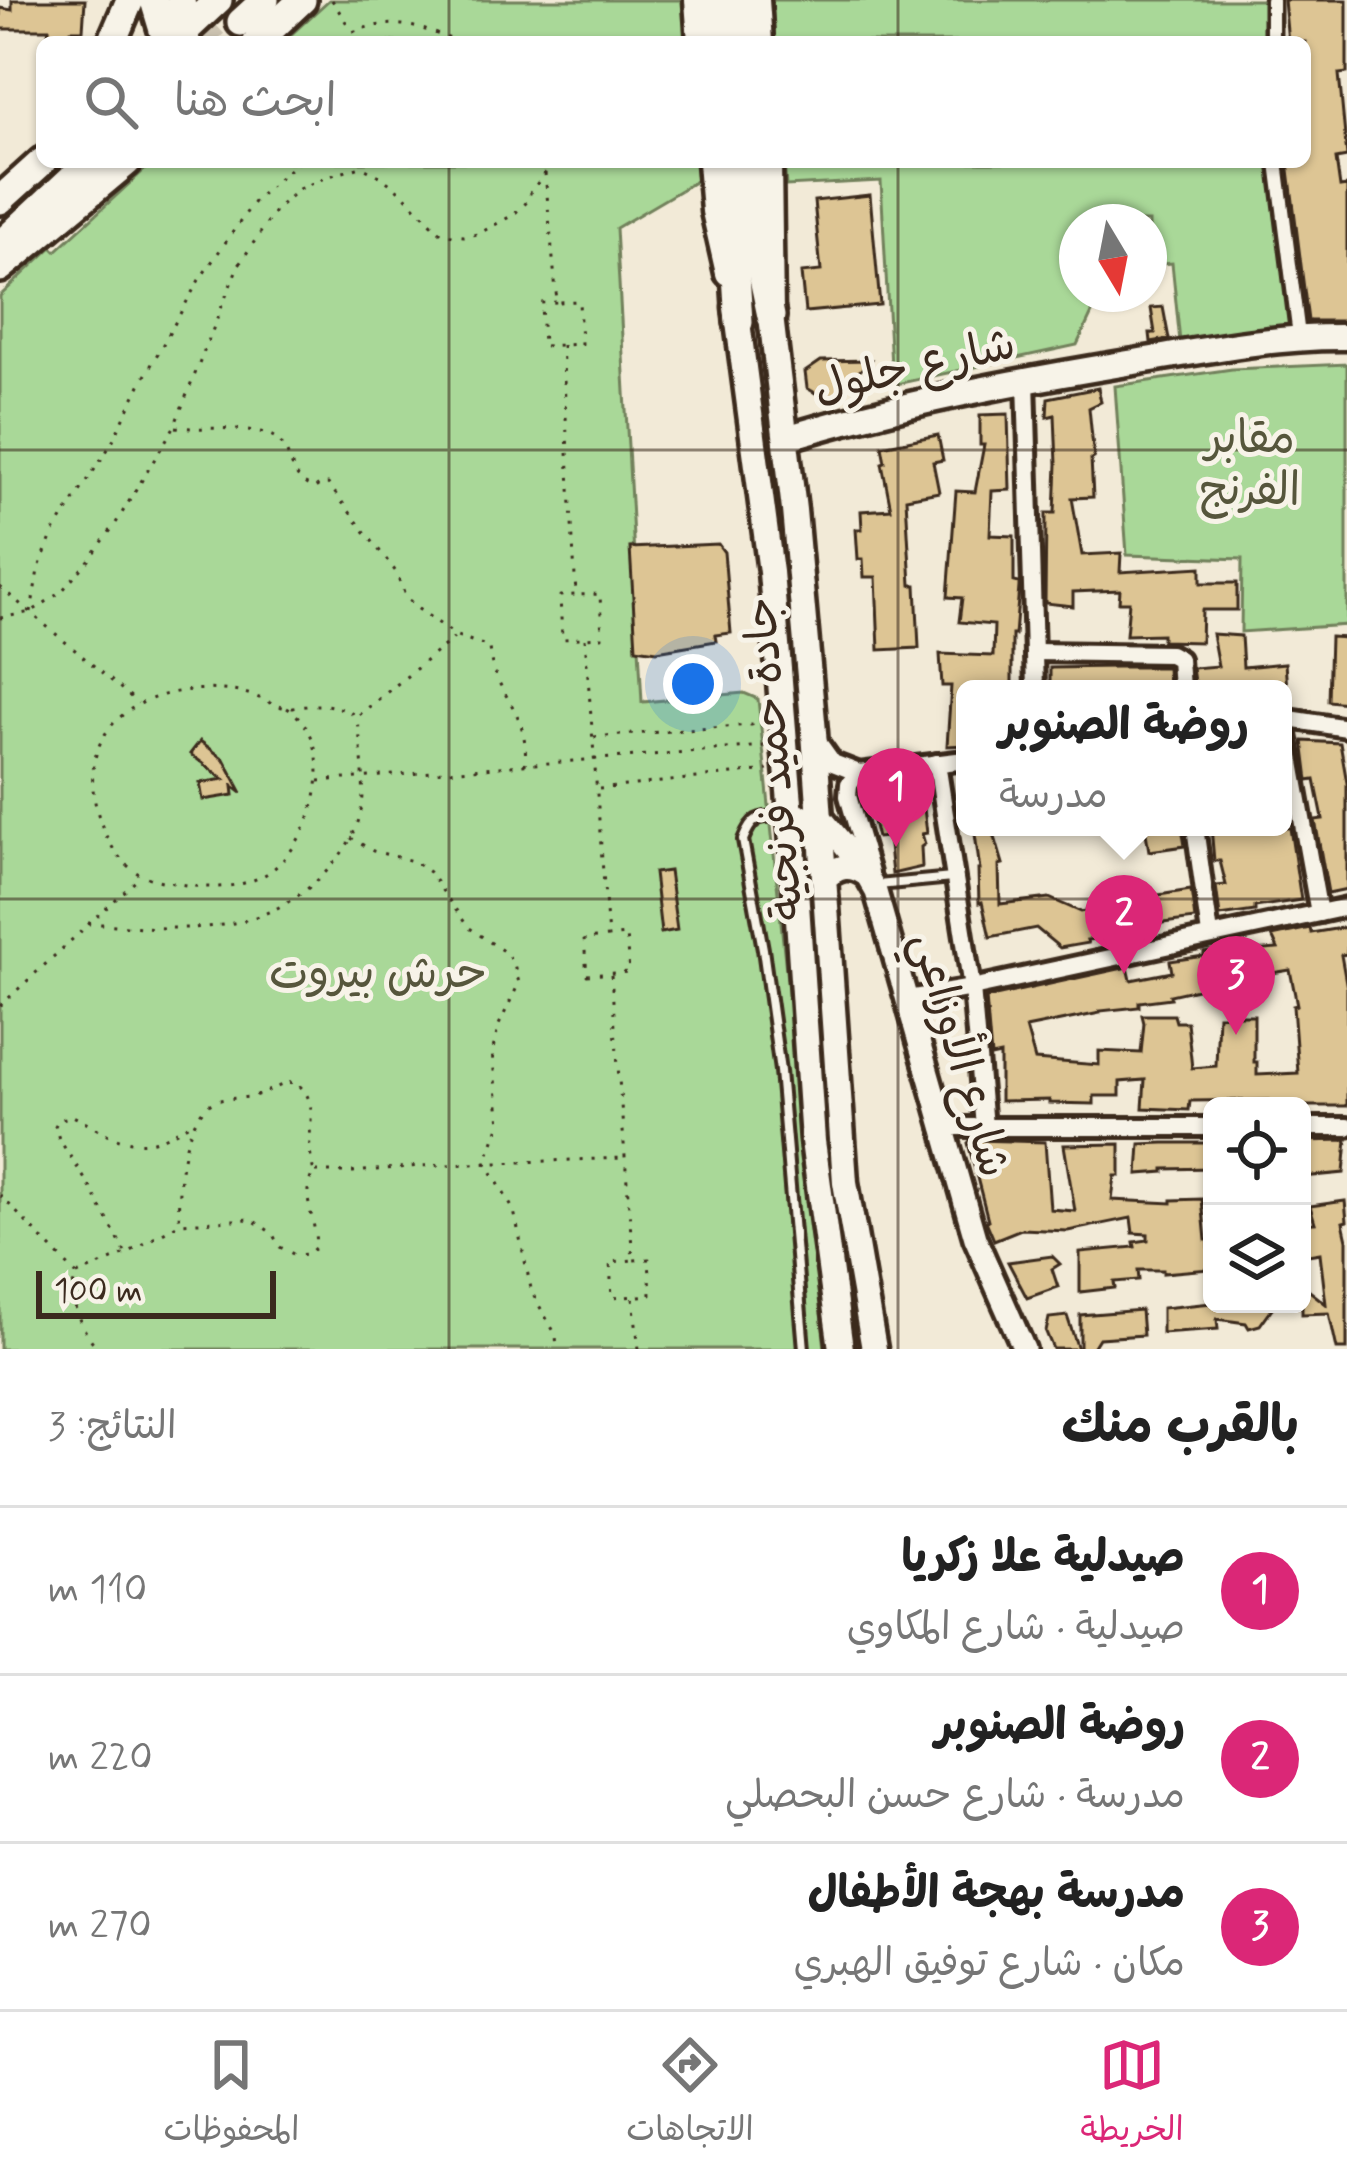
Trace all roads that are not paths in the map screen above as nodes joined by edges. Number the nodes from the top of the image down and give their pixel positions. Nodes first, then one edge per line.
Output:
1 (130, 0) edge
2 (154, 0) edge
3 (181, 0) edge
4 (265, 0) edge
5 (302, 0) edge
6 (697, 0) edge
7 (717, 0) edge
8 (737, 0) edge
9 (757, 0) edge
10 (1272, 0) edge
11 (243, 21) edge
12 (115, 36) edge
13 (172, 36) edge
14 (178, 36) edge
15 (192, 36) edge
16 (700, 36) edge
17 (720, 36) edge
18 (740, 36) edge
19 (760, 36) edge
20 (1272, 36) edge
21 (36, 167) edge
22 (57, 168) edge
23 (82, 168) edge
24 (120, 168) edge
25 (711, 168) edge
26 (729, 168) edge
27 (751, 168) edge
28 (769, 168) edge
29 (1278, 168) edge
30 (0, 200) edge
31 (0, 219) edge
32 (0, 244) edge
33 (0, 268) edge
34 (771, 316) junction
35 (739, 322) junction
36 (1299, 336) junction
37 (1347, 337) edge
38 (1026, 380) junction
39 (786, 438) junction
40 (1035, 652) junction
41 (1035, 680) edge
42 (1180, 680) edge
43 (1292, 719) edge
44 (1347, 728) edge
45 (814, 732) junction
46 (956, 761) edge
47 (1292, 763) edge
48 (937, 764) junction
49 (859, 773) junction
50 (791, 815) junction
51 (821, 817) junction
52 (1196, 836) edge
53 (824, 878) junction
54 (954, 878) junction
55 (872, 884) junction
56 (1347, 907) edge
57 (1319, 913) junction
58 (1210, 935) junction
59 (972, 988) junction
60 (908, 999) junction
61 (984, 1126) junction
62 (1203, 1126) edge
63 (941, 1127) junction
64 (1311, 1127) edge
65 (1347, 1127) edge
66 (804, 1349) edge
67 (841, 1349) edge
68 (874, 1349) edge
69 (1024, 1349) edge

1 - 12 highway
2 - 13 highway
3 - 14 highway
4 - 11 highway
5 - 11 highway
6 - 16 main road
7 - 17 highway
8 - 18 highway
9 - 19 main road
10 - 20 street
11 - 15 highway
21 - 30 highway
22 - 31 highway
23 - 32 highway
24 - 33 highway
25 - 35 main road
26 - 35 highway, جادة حميد فرنجية
27 - 34 highway, جادة حميد فرنجية
28 - 34 main road
29 - 36 street
34 - 39 main road, جادة حميد فرنجية
35 - 50 main road, جادة حميد فرنجية
36 - 37 main road, شارع جلول
36 - 38 main road, شارع جلول
38 - 39 main road, شارع جلول
38 - 40 street
39 - 45 main road, جادة حميد فرنجية
40 - 41 street
40 - 42 street
43 - 44 street
45 - 49 street
45 - 51 main road, جادة حميد فرنجية
46 - 48 street
47 - 57 street
48 - 49 street
48 - 54 street
49 - 55 street
50 - 51 street
50 - 66 lane
50 - 67 main road, جادة حميد فرنجية
51 - 53 main road, جادة حميد فرنجية
51 - 55 street, شارع الأوزاعي
52 - 58 street
53 - 55 main road
53 - 68 main road, جادة حميد فرنجية
54 - 55 lane
54 - 59 street
55 - 60 street, شارع الأوزاعي
56 - 57 street
57 - 58 street
58 - 59 street
59 - 60 street
59 - 61 street
60 - 63 street, شارع الأوزاعي
61 - 62 street
61 - 63 street
63 - 69 street, شارع الأوزاعي
64 - 65 street

